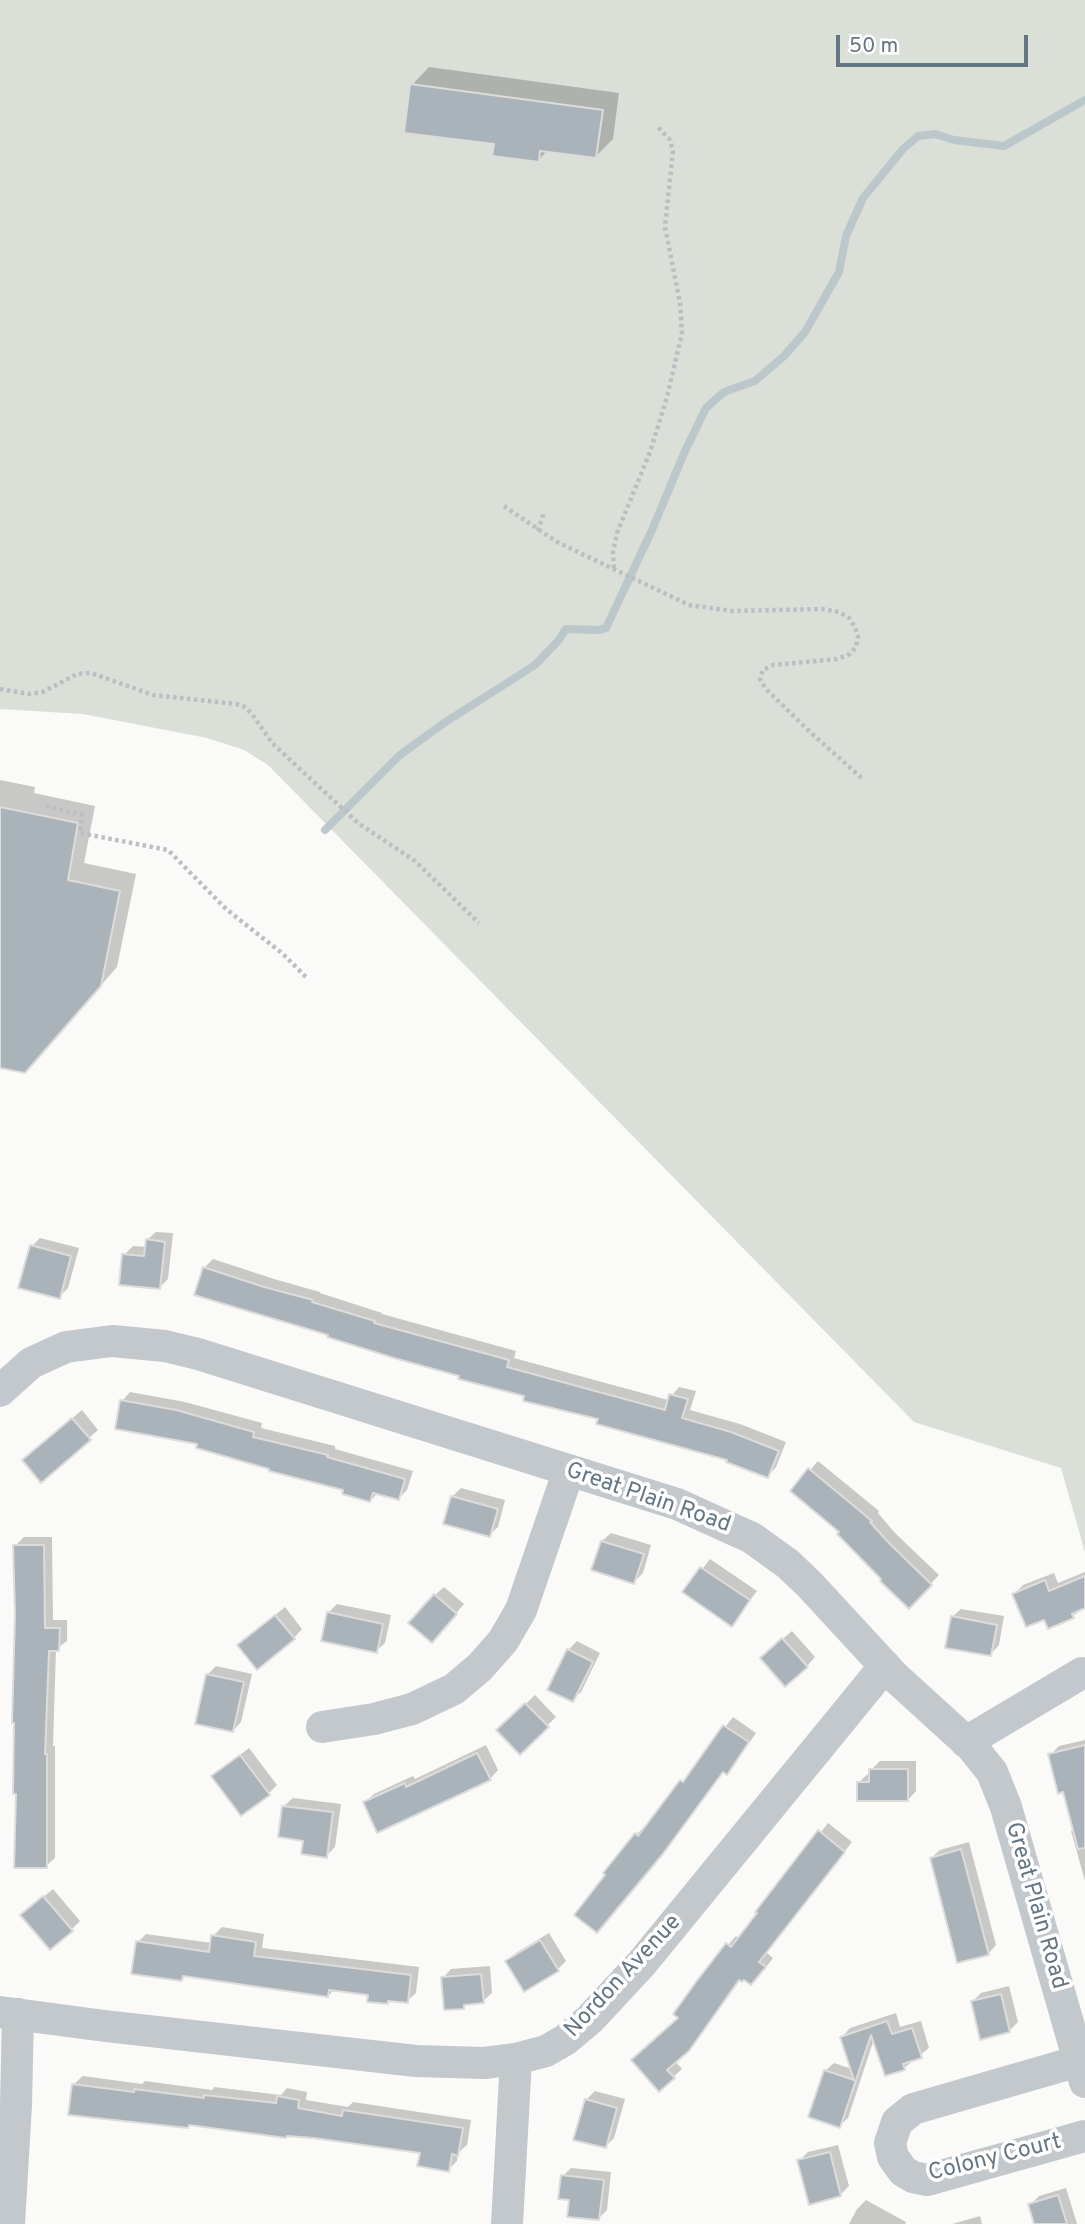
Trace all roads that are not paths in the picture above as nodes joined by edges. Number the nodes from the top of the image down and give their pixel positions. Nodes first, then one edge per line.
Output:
1 (4, 1376) edge
2 (569, 1471) junction
3 (885, 1666) junction
4 (1082, 1673) dead end
5 (322, 1727) dead end
6 (966, 1742) junction
7 (9, 2013) edge
8 (516, 2059) junction
9 (1082, 2071) edge
10 (1085, 2136) edge
11 (9, 2224) edge
12 (508, 2224) edge

1 - 2 street, Great Plain Road
2 - 3 street, Great Plain Road
2 - 5 street
3 - 6 street, Great Plain Road
3 - 8 street, Nordon Avenue
4 - 6 street
6 - 9 street, Great Plain Road
7 - 8 street, Nordon Avenue
7 - 11 street
8 - 12 street
9 - 10 street, Colony Court

